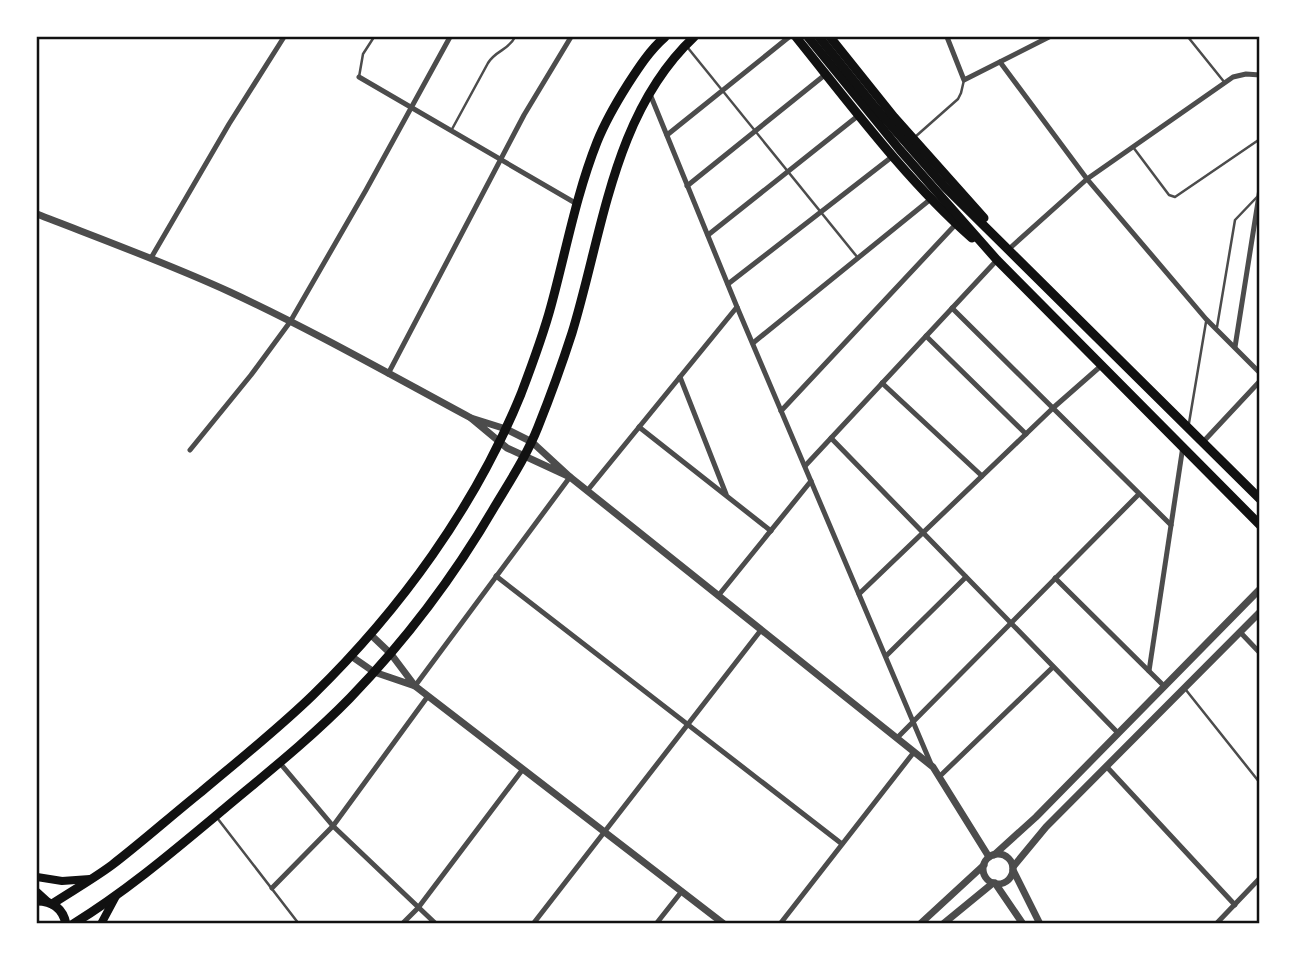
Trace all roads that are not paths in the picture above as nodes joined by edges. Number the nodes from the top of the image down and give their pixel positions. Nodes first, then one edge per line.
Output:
1 (284, 37) edge
2 (374, 37) edge
3 (450, 37) edge
4 (515, 37) edge
5 (571, 37) edge
6 (662, 37) edge
7 (695, 37) edge
8 (789, 37) edge
9 (796, 37) edge
10 (808, 37) edge
11 (819, 37) edge
12 (830, 37) edge
13 (947, 37) edge
14 (1049, 37) edge
15 (1188, 37) edge
16 (686, 45) junction
17 (1000, 62) junction
18 (825, 74) junction
19 (1260, 75) edge
20 (359, 77) joint
21 (964, 80) junction
22 (1225, 83) junction
23 (722, 90) junction
24 (650, 94) junction
25 (411, 108) junction
26 (859, 115) junction
27 (451, 131) junction
28 (755, 131) junction
29 (667, 135) junction
30 (913, 139) junction
31 (1260, 139) edge
32 (1133, 147) junction
33 (893, 156) junction
34 (500, 160) junction
35 (788, 172) junction
36 (1087, 179) junction
37 (687, 186) junction
38 (1260, 192) edge
39 (932, 198) junction
40 (577, 204) junction
41 (820, 212) junction
42 (37, 214) edge
43 (956, 224) junction
44 (708, 235) junction
45 (1009, 249) junction
46 (151, 258) junction
47 (858, 258) junction
48 (998, 260) junction
49 (728, 284) junction
50 (737, 307) junction
51 (952, 308) junction
52 (1206, 319) junction
53 (290, 322) junction
54 (1216, 329) junction
55 (926, 335) junction
56 (752, 343) junction
57 (1235, 347) junction
58 (1102, 365) junction
59 (1260, 373) edge
60 (388, 374) junction
61 (680, 377) junction
62 (1260, 381) edge
63 (882, 383) junction
64 (1053, 408) junction
65 (781, 411) junction
66 (471, 418) junction
67 (639, 427) junction
68 (1188, 427) junction
69 (506, 429) junction
70 (1026, 434) junction
71 (831, 438) junction
72 (531, 442) junction
73 (1203, 442) junction
74 (499, 443) junction
75 (1183, 446) junction
76 (190, 450) dead end
77 (524, 456) junction
78 (805, 466) junction
79 (982, 476) junction
80 (570, 477) junction
81 (811, 481) junction
82 (587, 491) junction
83 (1139, 494) junction
84 (727, 496) junction
85 (1260, 499) edge
86 (1171, 525) junction
87 (1260, 525) edge
88 (771, 531) junction
89 (923, 533) junction
90 (496, 576) junction
91 (966, 577) junction
92 (1055, 578) junction
93 (1260, 589) edge
94 (859, 594) junction
95 (718, 596) junction
96 (1260, 612) edge
97 (1011, 624) junction
98 (761, 630) junction
99 (1240, 632) junction
100 (370, 634) junction
101 (1260, 653) edge
102 (390, 654) junction
103 (351, 656) junction
104 (886, 656) junction
105 (1053, 667) junction
106 (1149, 671) junction
107 (374, 672) junction
108 (415, 685) junction
109 (1164, 686) junction
110 (1185, 688) junction
111 (428, 696) junction
112 (913, 722) junction
113 (687, 724) junction
114 (1118, 733) junction
115 (897, 738) junction
116 (914, 752) junction
117 (279, 761) junction
118 (1107, 766) junction
119 (933, 767) junction
120 (523, 769) junction
121 (939, 777) junction
122 (1260, 783) edge
123 (215, 816) junction
124 (333, 826) junction
125 (604, 832) junction
126 (842, 844) junction
127 (992, 856) junction
128 (984, 865) junction
129 (1013, 868) junction
130 (37, 877) edge
131 (93, 878) junction
132 (1260, 878) edge
133 (994, 883) junction
134 (272, 888) junction
135 (682, 891) junction
136 (37, 892) edge
137 (117, 894) junction
138 (37, 901) edge
139 (50, 903) junction
140 (1235, 905) junction
141 (418, 908) junction
142 (66, 924) edge
143 (73, 924) edge
144 (101, 924) edge
145 (299, 924) edge
146 (402, 924) edge
147 (436, 924) edge
148 (533, 924) edge
149 (656, 924) edge
150 (724, 924) edge
151 (780, 924) edge
152 (920, 924) edge
153 (943, 924) edge
154 (1023, 924) edge
155 (1040, 924) edge
156 (1216, 924) edge

1 - 46 street
2 - 20 lane
3 - 25 street
4 - 27 lane
5 - 34 street
6 - 40 main road
7 - 16 main road
8 - 23 street
9 - 18 main road
10 - 48 main road
11 - 45 main road
12 - 30 main road
13 - 21 street
14 - 17 street
15 - 22 lane
16 - 23 lane
16 - 24 main road
17 - 21 street
17 - 36 street
18 - 26 main road
18 - 28 street
19 - 22 street
20 - 25 street
21 - 30 lane
22 - 32 street
23 - 28 lane
23 - 29 street
24 - 29 street
24 - 72 main road
25 - 27 street
25 - 53 street
26 - 33 main road
26 - 35 street
27 - 34 street
28 - 35 lane
28 - 37 street
29 - 37 street
30 - 45 main road
31 - 32 lane
32 - 36 street
33 - 39 main road
33 - 41 street
34 - 40 street
34 - 60 street
35 - 41 lane
35 - 44 street
36 - 45 street
36 - 52 street
37 - 44 street
38 - 54 lane
38 - 57 street
39 - 43 main road
39 - 47 street
40 - 69 main road
41 - 47 lane
41 - 49 street
42 - 46 street
43 - 48 main road
43 - 65 street
44 - 49 street
45 - 68 main road
46 - 53 street
47 - 56 street
48 - 51 street
48 - 58 main road
49 - 50 street
50 - 56 street
50 - 61 street
51 - 55 street
51 - 64 street
52 - 54 street
52 - 68 lane
53 - 60 street
53 - 76 street
54 - 57 street
55 - 63 street
55 - 70 street
56 - 65 street
57 - 59 street
58 - 64 street
58 - 75 main road
60 - 66 street
61 - 67 street
61 - 84 street
62 - 73 street
63 - 71 street
63 - 79 street
64 - 70 street
64 - 83 street
65 - 78 street
66 - 69 street
66 - 74 street
67 - 82 street
67 - 84 street
68 - 73 main road
69 - 72 street
69 - 74 main road
70 - 79 street
71 - 78 street
71 - 89 street
72 - 77 main road
72 - 80 street
73 - 85 main road
74 - 77 street
74 - 100 main road
75 - 86 street
75 - 87 main road
77 - 80 street
77 - 102 main road
78 - 81 street
79 - 89 street
80 - 82 street
80 - 90 street
81 - 88 street
81 - 94 street
82 - 95 street
83 - 86 street
83 - 92 street
84 - 88 street
86 - 106 street
88 - 95 street
89 - 91 street
89 - 94 street
90 - 108 street
90 - 113 street
91 - 97 street
91 - 104 street
92 - 97 street
92 - 106 street
93 - 109 street
94 - 104 street
95 - 98 street
96 - 99 street
97 - 105 street
97 - 112 street
98 - 113 street
98 - 115 street
99 - 101 street
99 - 110 street
100 - 102 street
100 - 103 main road
102 - 107 main road
102 - 108 street
103 - 107 street
103 - 131 main road
104 - 112 street
105 - 114 street
105 - 121 street
106 - 109 street
107 - 108 street
107 - 117 main road
108 - 111 street
109 - 114 street
110 - 118 street
110 - 122 lane
111 - 120 street
111 - 124 street
112 - 115 street
112 - 119 street
113 - 125 street
113 - 126 street
114 - 127 street
115 - 116 street
116 - 119 street
116 - 126 street
117 - 123 main road
117 - 124 street
118 - 129 street
118 - 140 street
119 - 121 street
120 - 125 street
120 - 141 street
121 - 127 street
123 - 134 lane
123 - 137 main road
124 - 134 street
124 - 141 street
125 - 135 street
125 - 148 street
126 - 151 street
127 - 128 street
127 - 129 street
128 - 133 street
128 - 152 street
129 - 133 street
129 - 155 street
130 - 131 main road
131 - 139 main road
132 - 140 street
133 - 153 street
133 - 154 street
134 - 145 lane
135 - 149 street
135 - 150 street
136 - 139 main road
137 - 143 main road
137 - 144 main road
138 - 139 main road
139 - 142 main road
140 - 156 street
141 - 146 street
141 - 147 street

